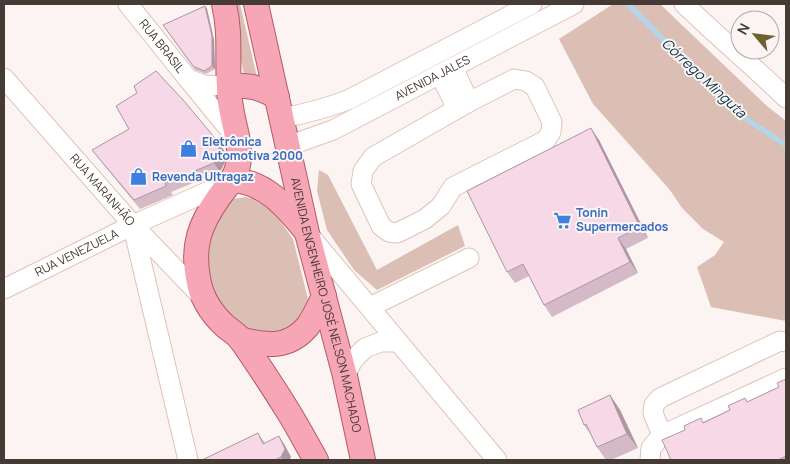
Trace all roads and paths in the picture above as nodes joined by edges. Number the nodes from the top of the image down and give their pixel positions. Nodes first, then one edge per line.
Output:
1 (128, 4) edge
2 (224, 4) edge
3 (256, 4) edge
4 (532, 4) edge
5 (574, 4) edge
6 (684, 4) edge
7 (693, 4) edge
8 (706, 25) junction
9 (447, 71) junction
10 (188, 79) junction
11 (6, 85) edge
12 (229, 86) junction
13 (786, 98) edge
14 (463, 105) junction
15 (279, 107) junction
16 (238, 140) junction
17 (288, 146) junction
18 (233, 180) junction
19 (133, 225) junction
20 (307, 233) junction
21 (469, 258) dead end
22 (4, 289) edge
23 (324, 296) junction
24 (204, 299) junction
25 (370, 307) junction
26 (240, 339) junction
27 (398, 342) junction
28 (786, 342) edge
29 (345, 376) junction
30 (786, 378) edge
31 (662, 435) junction
32 (188, 460) edge
33 (316, 460) edge
34 (364, 460) edge
35 (497, 460) edge
36 (650, 460) edge

1 - 10 street, RUA BRASIL
2 - 12 main road
3 - 15 main road, AVENIDA ENGENHEIRO JOSÉ NELSON MACHADO
4 - 15 street, AVENIDA JALES
5 - 9 street, AVENIDA JALES
6 - 8 street
7 - 8 street
8 - 13 street
9 - 14 street
9 - 17 street, AVENIDA JALES
10 - 12 street, RUA BRASIL
10 - 16 street
11 - 19 street, RUA MARANHÃO
12 - 15 main road
12 - 16 main road
14 - 14 street
15 - 17 main road, AVENIDA ENGENHEIRO JOSÉ NELSON MACHADO
16 - 18 main road
17 - 20 main road, AVENIDA ENGENHEIRO JOSÉ NELSON MACHADO
18 - 19 street, RUA VENEZUELA
18 - 20 main road
18 - 24 main road
19 - 22 street, RUA VENEZUELA
19 - 24 street, RUA MARANHÃO
19 - 32 street
20 - 23 main road, AVENIDA ENGENHEIRO JOSÉ NELSON MACHADO
20 - 25 street
21 - 25 street
23 - 26 main road
23 - 29 main road, AVENIDA ENGENHEIRO JOSÉ NELSON MACHADO
24 - 26 main road
25 - 27 street
26 - 33 main road
27 - 29 street
27 - 35 street
28 - 31 street
29 - 34 main road, AVENIDA ENGENHEIRO JOSÉ NELSON MACHADO
30 - 31 street
31 - 36 street

